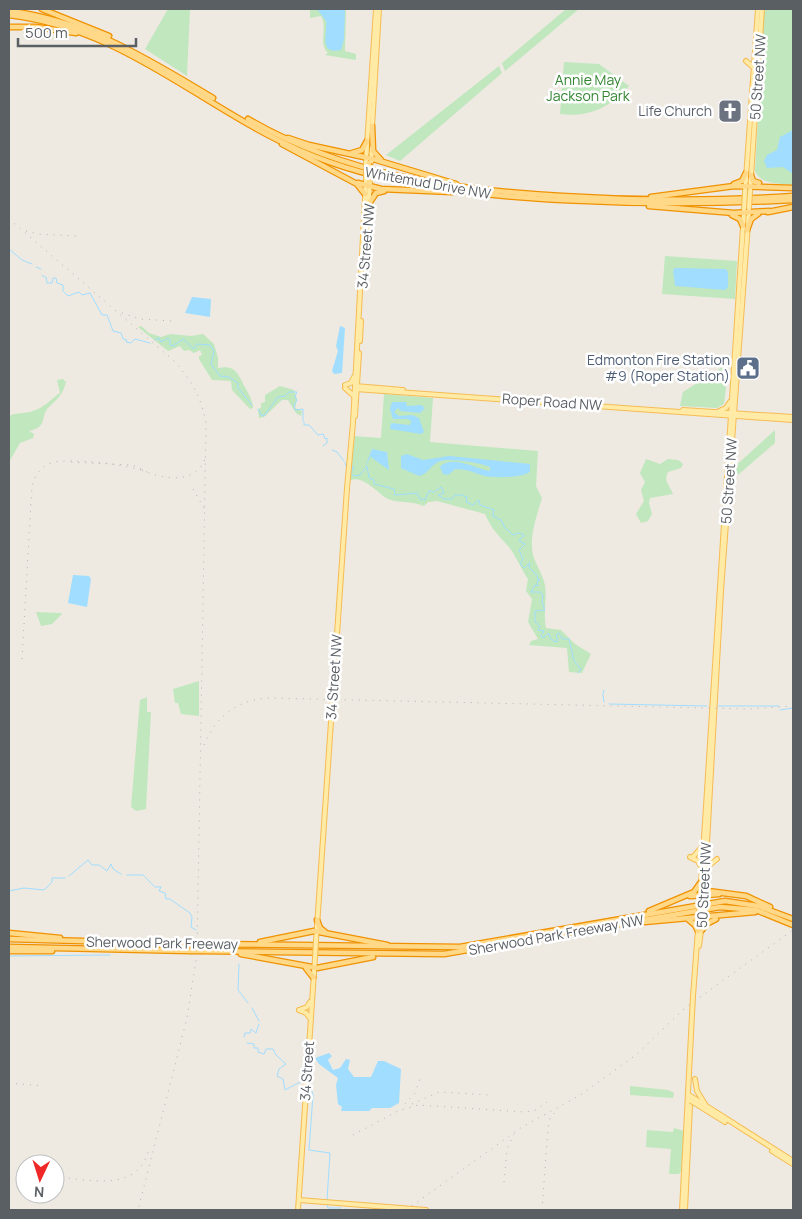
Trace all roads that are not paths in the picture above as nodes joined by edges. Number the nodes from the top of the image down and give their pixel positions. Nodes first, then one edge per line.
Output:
1 (42, 9) edge
2 (377, 9) edge
3 (758, 9) edge
4 (762, 9) edge
5 (9, 13) edge
6 (9, 27) edge
7 (109, 42) junction
8 (131, 50) junction
9 (746, 61) dead end
10 (373, 69) junction
11 (754, 70) junction
12 (372, 126) junction
13 (260, 128) junction
14 (749, 136) junction
15 (367, 140) junction
16 (753, 144) junction
17 (338, 152) junction
18 (369, 161) junction
19 (400, 168) junction
20 (749, 174) junction
21 (352, 181) junction
22 (368, 183) junction
23 (748, 185) junction
24 (770, 186) junction
25 (720, 187) junction
26 (793, 188) edge
27 (394, 190) junction
28 (464, 191) junction
29 (492, 191) junction
30 (365, 194) junction
31 (793, 198) edge
32 (639, 201) junction
33 (370, 202) junction
34 (793, 207) edge
35 (746, 211) junction
36 (769, 211) junction
37 (726, 213) junction
38 (743, 226) junction
39 (747, 230) junction
40 (743, 259) junction
41 (357, 377) junction
42 (356, 387) junction
43 (375, 387) junction
44 (366, 389) junction
45 (422, 392) junction
46 (354, 396) junction
47 (733, 399) junction
48 (356, 406) junction
49 (716, 414) junction
50 (732, 415) junction
51 (746, 416) junction
52 (793, 418) edge
53 (353, 423) junction
54 (731, 430) junction
55 (703, 843) junction
56 (706, 849) junction
57 (704, 870) junction
58 (703, 884) junction
59 (735, 894) junction
60 (702, 897) junction
61 (681, 898) junction
62 (701, 916) junction
63 (724, 916) junction
64 (632, 917) junction
65 (684, 919) junction
66 (793, 919) edge
67 (317, 920) junction
68 (788, 922) junction
69 (618, 924) junction
70 (793, 925) edge
71 (700, 930) junction
72 (316, 931) junction
73 (326, 932) junction
74 (9, 933) edge
75 (9, 939) edge
76 (98, 942) junction
77 (316, 943) junction
78 (241, 944) junction
79 (9, 946) edge
80 (418, 948) junction
81 (133, 950) junction
82 (9, 951) edge
83 (209, 951) junction
84 (315, 955) junction
85 (391, 955) junction
86 (302, 966) junction
87 (314, 968) junction
88 (313, 977) junction
89 (312, 998) junction
90 (310, 1020) junction
91 (695, 1079) dead end
92 (688, 1099) junction
93 (706, 1105) junction
94 (700, 1107) junction
95 (691, 1113) junction
96 (793, 1162) edge
97 (299, 1200) junction
98 (298, 1210) edge
99 (426, 1210) edge
100 (684, 1210) edge

1 - 8 highway
2 - 10 main road
2 - 10 main road
3 - 11 main road, 50 Street NW
4 - 16 main road, 50 Street NW
5 - 7 highway, Whitemud Drive NW
5 - 8 highway, Whitemud Drive NW
6 - 7 highway
7 - 13 highway, Whitemud Drive NW
8 - 13 highway, Whitemud Drive NW
9 - 11 main road
10 - 12 main road
10 - 15 main road
11 - 14 main road, 50 Street NW
12 - 18 main road
12 - 19 highway
13 - 17 highway
13 - 21 highway
13 - 28 highway, Whitemud Drive NW
13 - 29 highway, Whitemud Drive NW
14 - 16 main road
14 - 20 main road, 50 Street NW
15 - 17 highway
15 - 18 main road
16 - 20 main road, 50 Street NW
17 - 18 highway
18 - 19 highway
18 - 22 highway, bridge
19 - 29 highway
20 - 23 main road, 50 Street NW
20 - 24 highway
20 - 25 highway
21 - 22 highway
21 - 30 highway
22 - 27 highway
22 - 30 main road, 34 Street NW
22 - 33 main road, 34 Street NW
23 - 24 highway
23 - 25 highway
23 - 35 main road, 50 Street NW, bridge
24 - 26 highway
25 - 32 highway
27 - 28 highway
27 - 33 highway
28 - 32 highway, Whitemud Drive NW
29 - 32 highway, Whitemud Drive NW
30 - 41 main road, 34 Street NW
31 - 32 highway, Whitemud Drive NW
32 - 37 highway
33 - 41 main road, 34 Street NW
34 - 36 highway
35 - 36 highway
35 - 37 highway
35 - 38 main road, 50 Street NW
35 - 39 main road, 50 Street NW
36 - 39 highway
37 - 38 highway
38 - 40 main road, 50 Street NW
39 - 40 main road, 50 Street NW
40 - 47 main road, 50 Street NW
40 - 47 main road, 50 Street NW
41 - 42 main road, 34 Street NW
41 - 43 main road
41 - 46 main road
42 - 43 main road, Roper Road NW
42 - 44 main road, Roper Road NW
42 - 46 main road, 34 Street NW
42 - 48 main road, 34 Street NW
43 - 45 main road, Roper Road NW
44 - 45 main road, Roper Road NW
44 - 48 main road
45 - 49 main road, Roper Road NW
46 - 53 main road, 34 Street NW
47 - 49 main road
47 - 50 main road, 50 Street NW
47 - 51 main road
48 - 53 main road, 34 Street NW
49 - 50 main road, Roper Road NW
49 - 54 main road
50 - 51 main road, Roper Road NW
50 - 54 main road, 50 Street NW
51 - 52 main road, Roper Road NW
51 - 54 main road
53 - 67 main road, 34 Street NW
54 - 55 main road, 50 Street NW
54 - 56 main road, 50 Street NW
55 - 57 main road, 50 Street NW
55 - 57 main road
56 - 57 main road, 50 Street NW
56 - 57 main road
57 - 58 main road, 50 Street NW
58 - 59 highway
58 - 60 main road, 50 Street NW
58 - 61 highway
59 - 60 highway
59 - 66 highway
60 - 61 highway
60 - 62 main road, 50 Street NW, bridge
61 - 64 highway
62 - 63 highway
62 - 65 highway
62 - 71 main road, 50 Street NW
63 - 68 highway
63 - 71 highway
64 - 66 highway, Sherwood Park Freeway NW
64 - 80 highway, Sherwood Park Freeway NW
65 - 69 highway
65 - 71 highway
67 - 72 main road, 34 Street NW
67 - 73 highway
68 - 69 highway, Sherwood Park Freeway NW
68 - 70 highway, Sherwood Park Freeway NW
69 - 85 highway, Sherwood Park Freeway NW
71 - 92 main road, 50 Street NW, bridge
72 - 73 highway
72 - 77 main road, 34 Street
72 - 78 highway
73 - 80 highway
74 - 76 highway
75 - 76 highway, Sherwood Park Freeway
76 - 78 highway, Sherwood Park Freeway, bridge
77 - 78 highway, Sherwood Park Freeway
77 - 80 highway, Sherwood Park Freeway NW
77 - 84 main road, 34 Street, bridge
79 - 81 highway, Sherwood Park Freeway
81 - 82 highway
81 - 83 highway, Sherwood Park Freeway, bridge
83 - 84 highway, Sherwood Park Freeway
83 - 86 highway
84 - 85 highway, Sherwood Park Freeway NW
84 - 87 main road, 34 Street
85 - 87 highway
86 - 87 highway
86 - 88 highway
87 - 88 main road, 34 Street
88 - 89 main road, 34 Street
89 - 90 main road, 34 Street
89 - 90 main road
90 - 97 main road, 34 Street
91 - 93 main road
92 - 93 main road
92 - 94 main road
92 - 95 main road, 50 Street NW
92 - 100 main road, 50 Street NW
93 - 96 main road
94 - 95 main road
94 - 96 main road
95 - 100 main road, 50 Street NW
97 - 98 main road, 34 Street
97 - 99 main road

